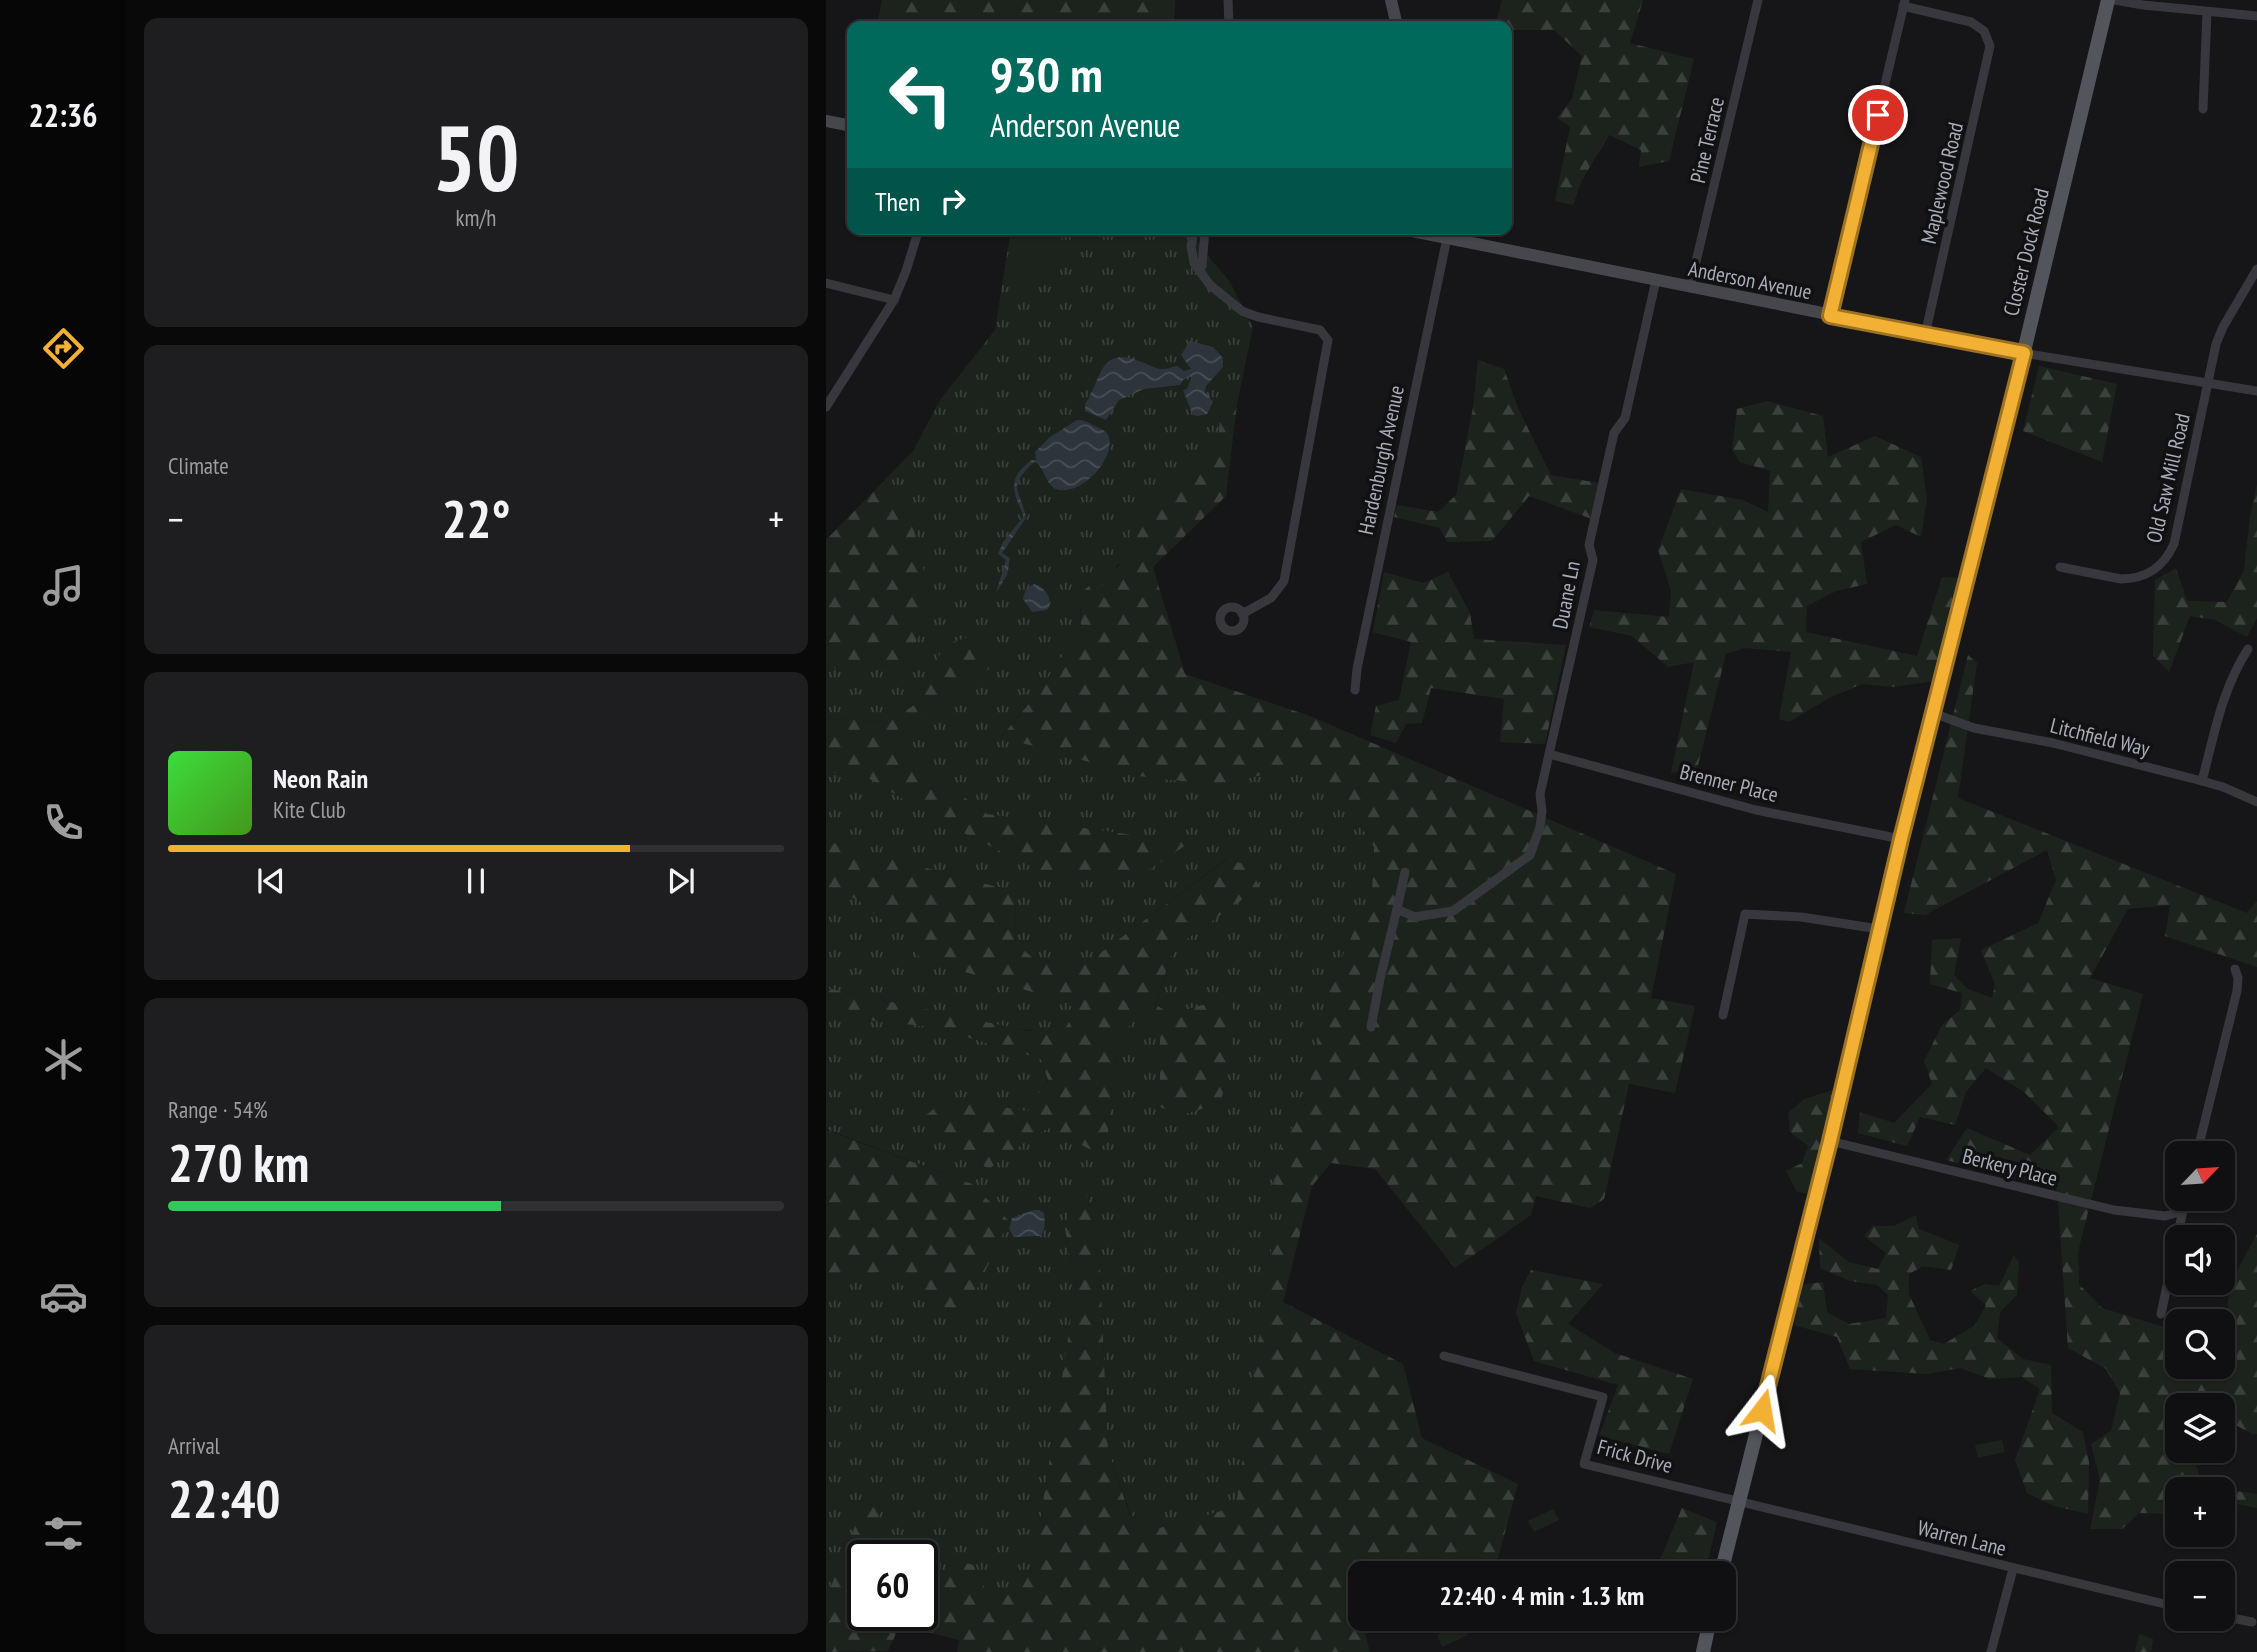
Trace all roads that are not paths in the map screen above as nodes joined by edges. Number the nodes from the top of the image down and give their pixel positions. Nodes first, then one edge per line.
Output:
1 (1228, 0) edge
2 (1391, 0) edge
3 (1758, 0) edge
4 (2108, 0) edge
5 (2115, 0) edge
6 (1904, 3) edge
7 (2207, 12) junction
8 (2257, 16) edge
9 (1229, 21) edge
10 (1395, 21) edge
11 (2203, 109) dead end
12 (826, 121) edge
13 (847, 125) edge
14 (917, 235) edge
15 (1194, 235) edge
16 (1205, 235) edge
17 (1435, 235) edge
18 (1447, 238) junction
19 (2257, 269) edge
20 (1199, 270) junction
21 (1656, 280) junction
22 (826, 283) edge
23 (1690, 287) junction
24 (894, 300) junction
25 (1830, 316) junction
26 (1925, 335) junction
27 (2024, 353) junction
28 (2208, 379) junction
29 (2257, 391) edge
30 (826, 407) edge
31 (2060, 566) dead end
32 (1242, 614) dead end
33 (2249, 649) dead end
34 (1355, 690) dead end
35 (1933, 713) junction
36 (1549, 754) junction
37 (2202, 781) junction
38 (2257, 802) edge
39 (1901, 839) junction
40 (1405, 872) dead end
41 (1397, 909) junction
42 (1880, 929) junction
43 (2235, 970) dead end
44 (1723, 1015) dead end
45 (1371, 1027) dead end
46 (1830, 1141) junction
47 (2200, 1141) edge
48 (2183, 1211) joint
49 (2180, 1225) edge
50 (2165, 1295) edge
51 (2161, 1314) dead end
52 (1444, 1356) dead end
53 (1739, 1499) junction
54 (1724, 1561) edge
55 (2013, 1569) junction
56 (2165, 1604) edge
57 (2235, 1619) edge
58 (2252, 1622) dead end
59 (1707, 1631) edge
60 (1703, 1652) edge
61 (1991, 1652) edge

1 - 9 street
2 - 10 main road
3 - 23 street, Pine Terrace
4 - 27 main road, Closter Dock Road
5 - 7 street
6 - 25 street
6 - 26 street, Maplewood Road
7 - 8 street
7 - 11 street
12 - 13 main road
14 - 24 street
15 - 20 street
16 - 20 street
17 - 18 main road, Anderson Avenue
18 - 21 main road, Anderson Avenue
18 - 34 street, Hardenburgh Avenue
19 - 28 street, Old Saw Mill Road
20 - 32 street
21 - 23 main road, Anderson Avenue
21 - 36 street, Duane Ln
22 - 24 street
23 - 25 main road, Anderson Avenue
24 - 30 street
25 - 26 main road, Anderson Avenue
26 - 27 main road, Anderson Avenue
27 - 28 street, Anderson Avenue
27 - 35 main road, Closter Dock Road
28 - 29 street, Anderson Avenue
28 - 31 street, Old Saw Mill Road
33 - 37 street
35 - 37 street, Litchfield Way
35 - 39 main road, Closter Dock Road
36 - 39 street, Brenner Place
36 - 41 street, Duane Ln
37 - 38 street, Litchfield Way
39 - 42 main road, Closter Dock Road
40 - 41 street
41 - 45 street
42 - 44 street
42 - 46 main road, Closter Dock Road
43 - 47 street
46 - 48 street, Berkery Place
46 - 53 main road, Closter Dock Road
48 - 49 street
50 - 51 street
52 - 53 street, Frick Drive
53 - 54 main road, Closter Dock Road
53 - 55 street, Warren Lane
55 - 56 street, Warren Lane
55 - 61 street
57 - 58 street
59 - 60 main road

